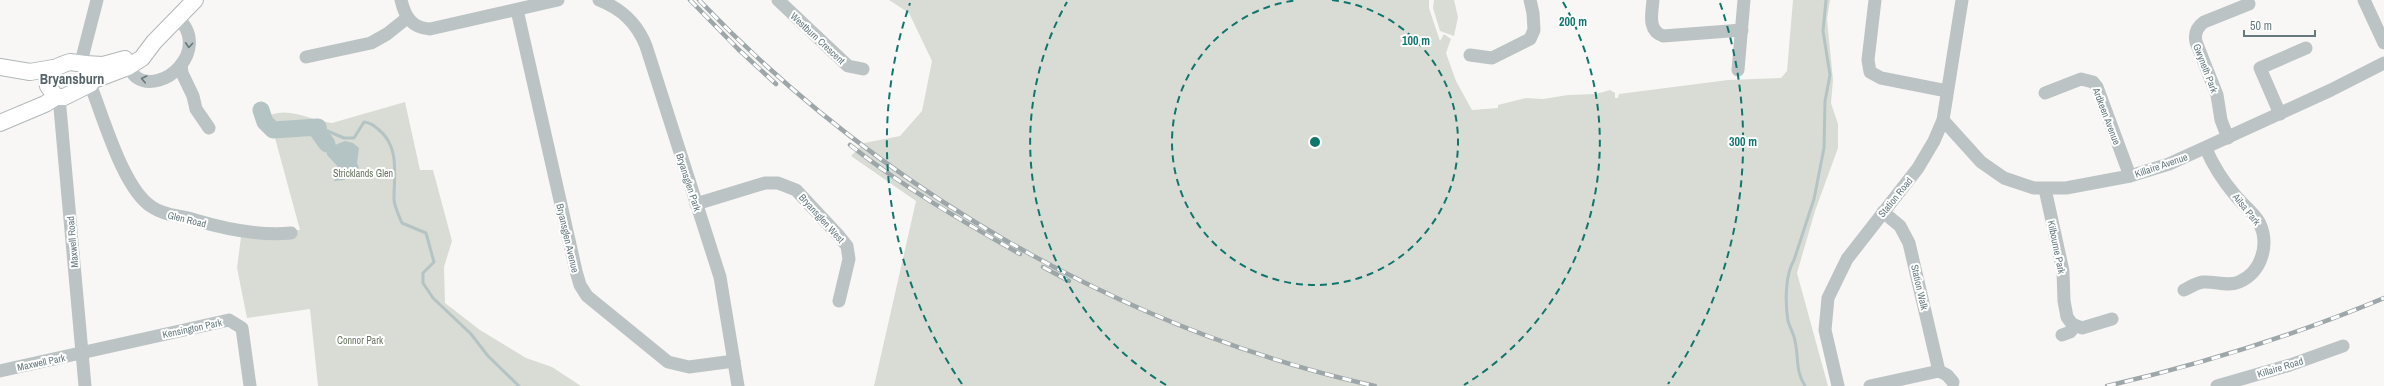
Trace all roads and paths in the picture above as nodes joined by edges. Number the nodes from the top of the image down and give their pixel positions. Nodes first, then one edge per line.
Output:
1 (96, 0) edge
2 (196, 0) edge
3 (401, 0) edge
4 (558, 0) edge
5 (599, 0) edge
6 (778, 0) edge
7 (1530, 0) edge
8 (1653, 0) edge
9 (1744, 0) edge
10 (1875, 0) edge
11 (1962, 0) edge
12 (2364, 0) edge
13 (2249, 4) dead end
14 (516, 10) junction
15 (177, 17) junction
16 (407, 18) junction
17 (1742, 30) junction
18 (154, 42) junction
19 (2384, 43) edge
20 (2306, 48) dead end
21 (1470, 55) dead end
22 (306, 57) dead end
23 (83, 63) junction
24 (2384, 63) edge
25 (181, 65) junction
26 (0, 67) edge
27 (128, 67) junction
28 (863, 69) dead end
29 (1738, 70) dead end
30 (165, 78) junction
31 (90, 83) junction
32 (185, 84) junction
33 (53, 86) junction
34 (1947, 91) junction
35 (2045, 93) dead end
36 (2280, 114) junction
37 (1943, 120) junction
38 (0, 123) edge
39 (209, 128) dead end
40 (2228, 138) junction
41 (2206, 149) junction
42 (2130, 176) junction
43 (2044, 189) junction
44 (696, 204) junction
45 (1883, 212) junction
46 (291, 233) dead end
47 (2184, 290) dead end
48 (840, 302) dead end
49 (2112, 319) dead end
50 (2075, 326) junction
51 (2062, 335) dead end
52 (2343, 346) dead end
53 (82, 353) junction
54 (734, 361) junction
55 (0, 371) edge
56 (1939, 371) junction
57 (1953, 382) dead end
58 (85, 386) edge
59 (250, 386) edge
60 (738, 386) edge
61 (1838, 386) edge
62 (1870, 386) edge
63 (2217, 386) edge

1 - 23 street
2 - 15 main road
3 - 16 street
4 - 14 street
5 - 44 street, Bryansglen Park
6 - 28 street, Westburn Crescent
7 - 21 street
8 - 17 street
9 - 17 street
10 - 34 street
11 - 34 street, Station Road
12 - 19 street
13 - 40 street, Gwyneth Park
14 - 16 street
14 - 54 street, Bryansglen Avenue
15 - 18 main road
15 -> 25 street
16 - 22 street
17 - 29 street
18 - 23 main road
18 - 27 main road
20 - 36 street
23 - 31 main road
23 - 33 main road
24 - 36 street, Killaire Avenue
25 - 30 street
25 - 32 street
26 - 33 main road
30 -> 27 street
27 - 31 main road
30 - 32 street
31 - 33 main road
31 - 46 street, Glen Road
32 - 39 street
33 - 38 main road
33 - 53 street, Maxwell Road
34 - 37 street, Station Road
35 - 42 street, Ardkeen Avenue
36 - 40 street, Killaire Avenue
37 - 43 street, Killaire Avenue
37 - 45 street, Station Road
40 - 41 street, Killaire Avenue
41 - 42 street, Killaire Avenue
41 - 47 street, Ailsa Park
42 - 43 street, Killaire Avenue
43 - 50 street, Kilbourne Park
44 - 48 street, Bryansglen West
44 - 54 street, Bryansglen Park
45 - 56 street, Station Walk
45 - 61 street, Station Road
49 - 50 street
50 - 51 street
52 - 63 street, Killaire Road
53 - 55 street, Maxwell Park
53 - 58 street, Maxwell Road
53 - 59 street, Kensington Park
54 - 60 street, Bryansglen Park
56 - 57 street
56 - 62 street

